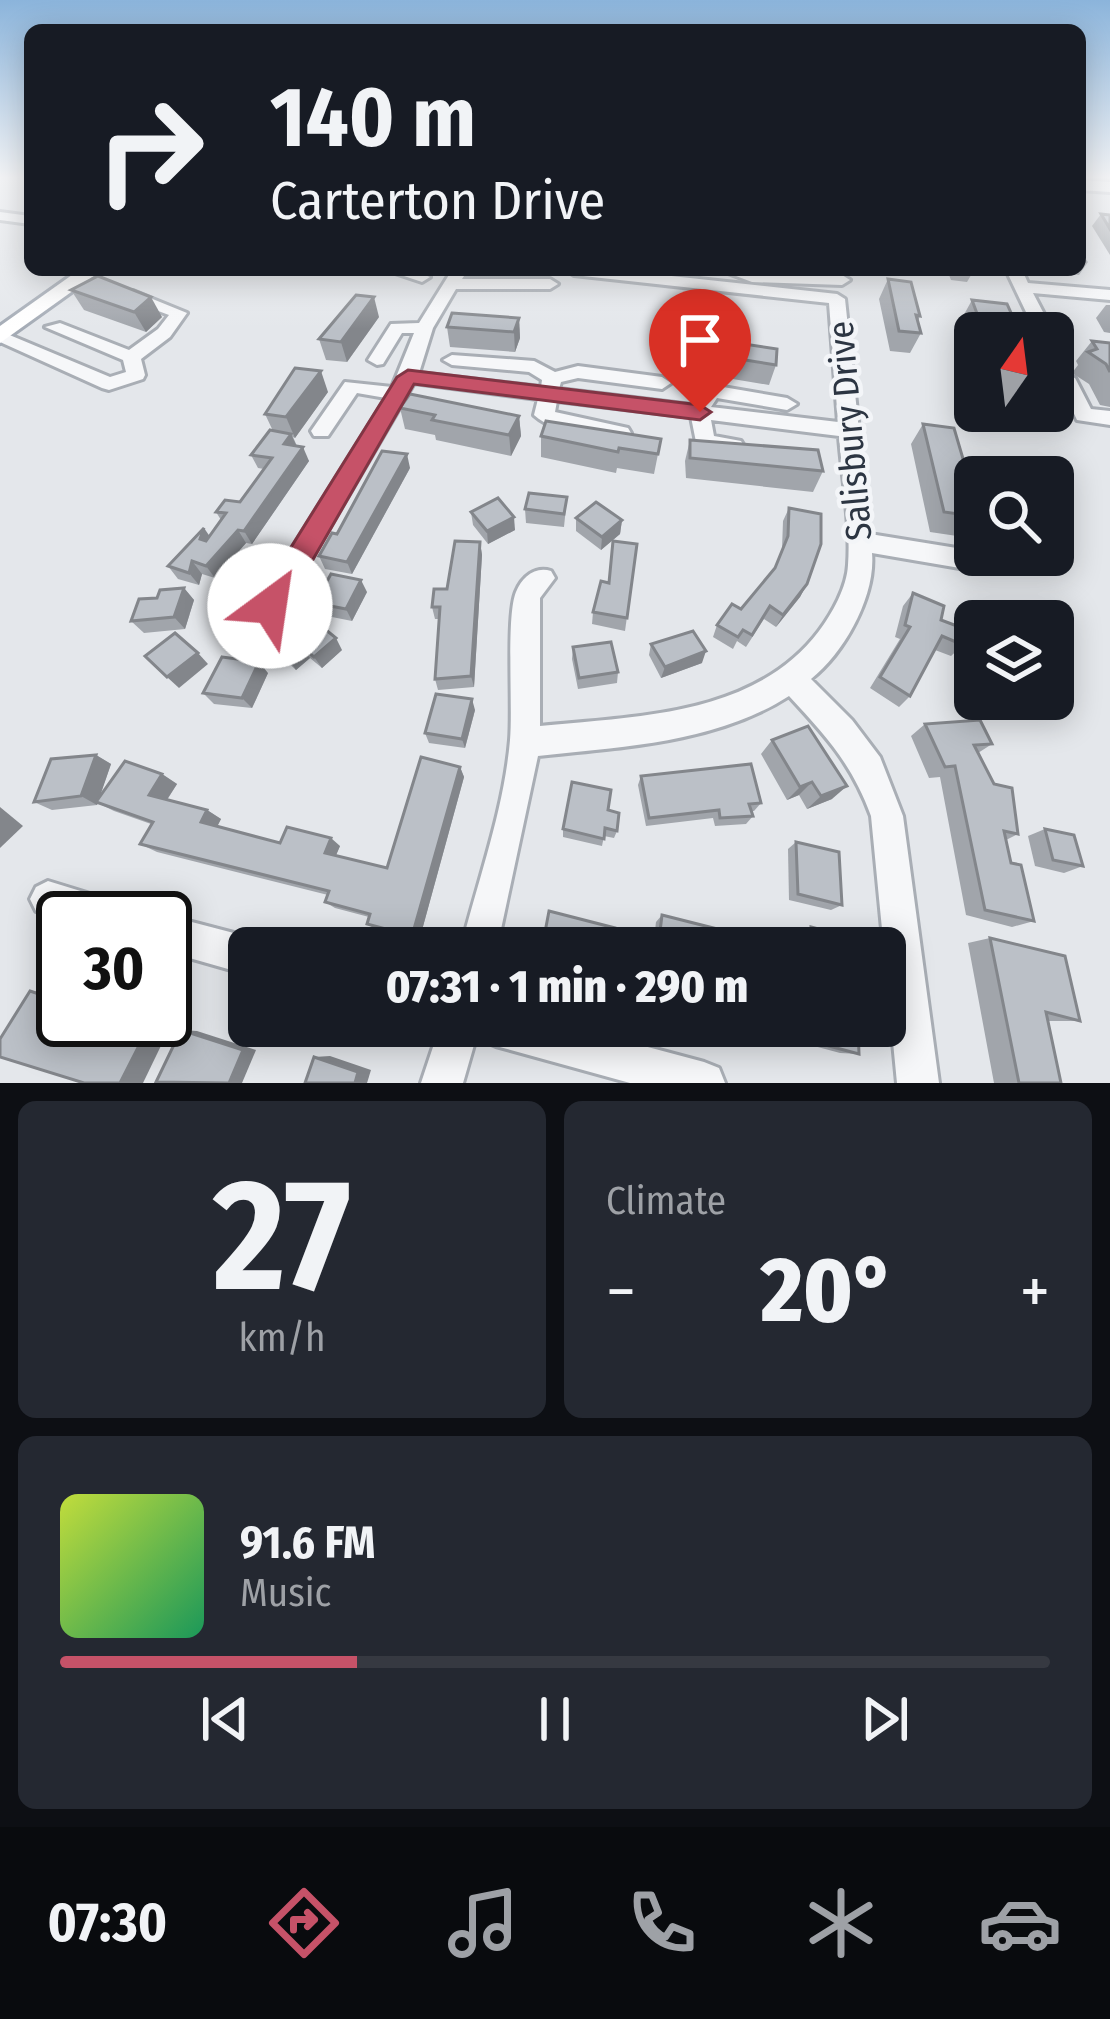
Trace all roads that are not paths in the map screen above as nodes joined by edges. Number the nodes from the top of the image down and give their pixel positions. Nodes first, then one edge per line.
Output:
1 (84, 276) edge
2 (418, 276) edge
3 (576, 276) edge
4 (653, 276) edge
5 (740, 276) edge
6 (422, 277) dead end
7 (455, 277) edge
8 (1018, 278) edge
9 (550, 284) dead end
10 (756, 284) junction
11 (840, 290) junction
12 (125, 293) edge
13 (786, 293) junction
14 (659, 295) dead end
15 (1110, 295) edge
16 (712, 301) dead end
17 (1035, 312) edge
18 (54, 327) dead end
19 (424, 328) junction
20 (0, 336) edge
21 (82, 337) junction
22 (50, 356) junction
23 (131, 357) junction
24 (377, 359) dead end
25 (452, 360) dead end
26 (662, 383) dead end
27 (403, 385) junction
28 (1074, 397) edge
29 (542, 401) junction
30 (787, 404) dead end
31 (700, 412) junction
32 (1110, 418) edge
33 (848, 430) junction
34 (321, 431) dead end
35 (646, 437) edge
36 (754, 448) edge
37 (860, 542) junction
38 (954, 557) edge
39 (542, 578) dead end
40 (270, 606) dead end
41 (794, 681) junction
42 (525, 742) junction
43 (484, 927) edge
44 (192, 940) edge
45 (228, 950) edge
46 (453, 1047) edge
47 (573, 1047) edge
48 (442, 1083) edge
49 (704, 1083) edge
50 (918, 1083) edge

1 - 20 main road
2 - 6 street
3 - 14 street
4 - 10 street
5 - 10 street
7 - 9 street
7 - 19 street
8 - 15 street
8 - 17 street
10 - 11 street
10 - 13 street
11 - 13 street
11 - 33 street, Salisbury Drive
12 - 23 street
13 - 16 street
18 - 21 street
19 - 24 street
19 - 27 street
20 - 22 street
21 - 22 street
21 - 23 street
22 - 23 street
25 - 29 street
26 - 29 street
27 - 29 street
27 - 34 street
27 - 40 street
28 - 32 street
29 - 31 street
29 - 35 street
30 - 31 street
31 - 33 street
31 - 36 street
33 - 37 street, Salisbury Drive
37 - 38 street
37 - 41 street, Salisbury Drive
39 - 42 street
41 - 42 street
41 - 50 street
42 - 43 street
44 - 45 street
46 - 48 street
47 - 49 street

